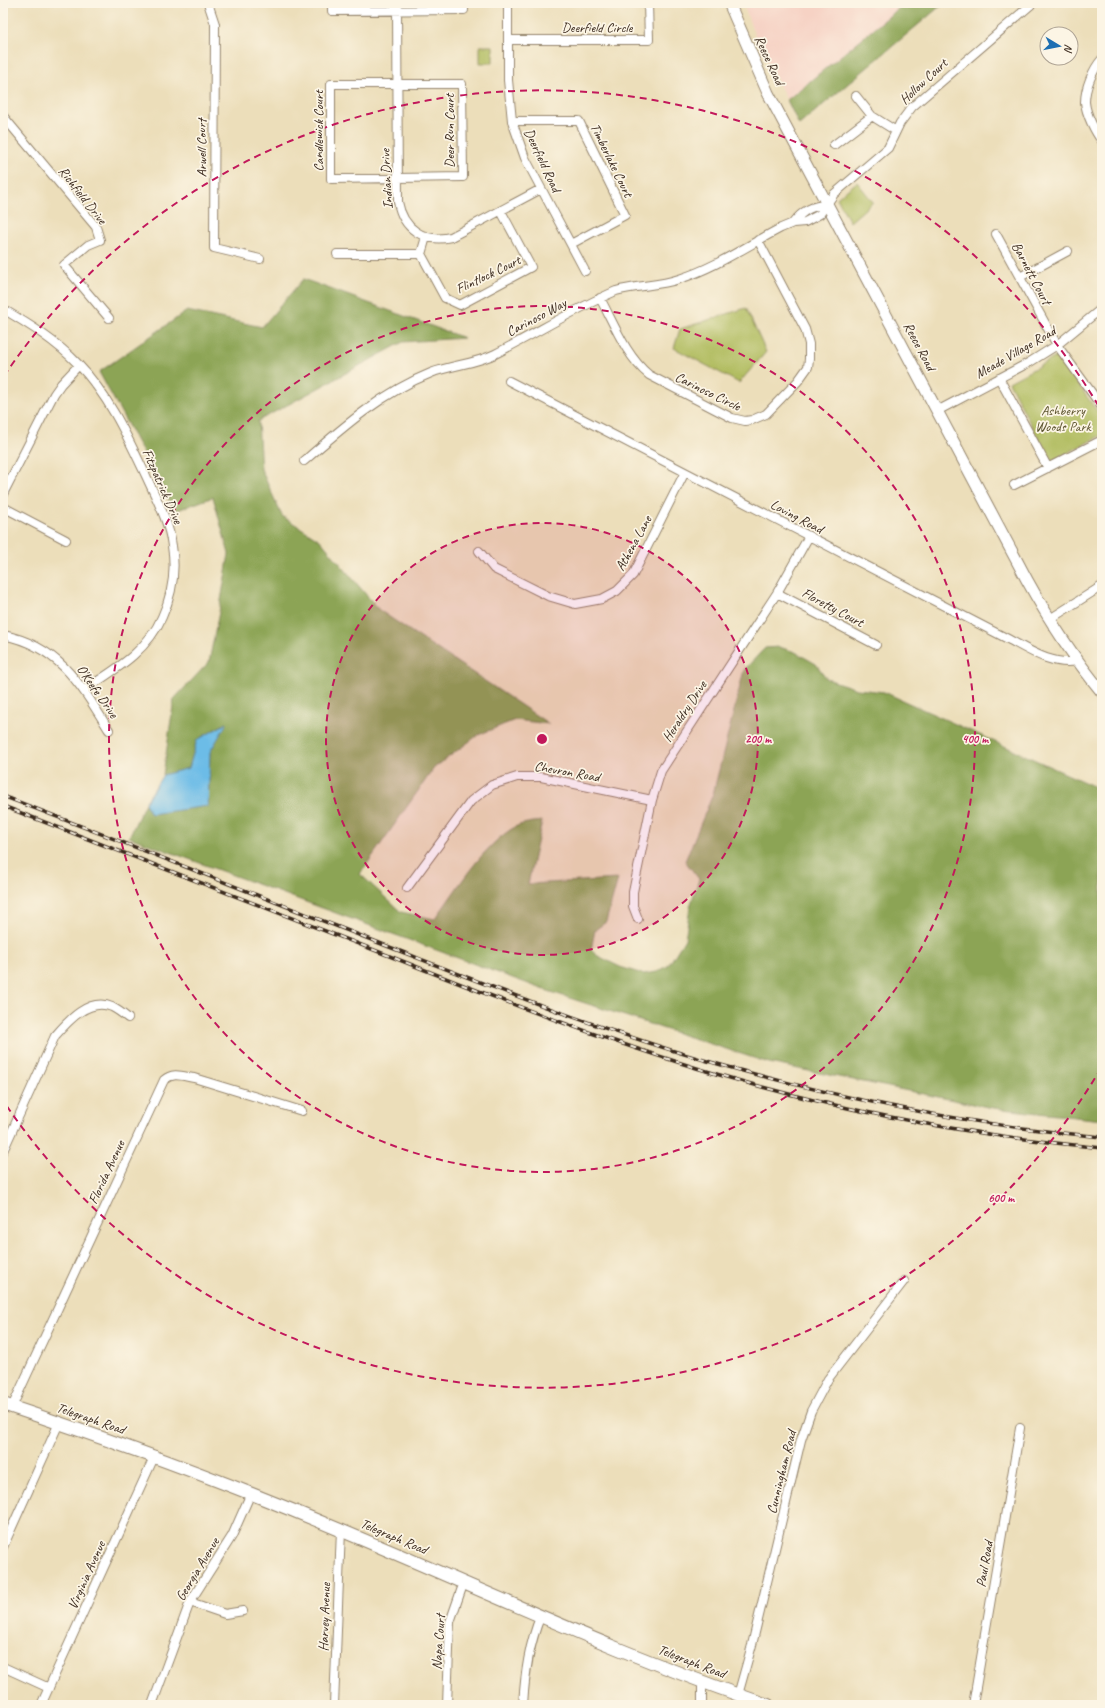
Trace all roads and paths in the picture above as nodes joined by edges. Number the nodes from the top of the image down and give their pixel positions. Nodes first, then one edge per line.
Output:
1 (208, 3) edge
2 (332, 3) edge
3 (464, 3) edge
4 (508, 3) edge
5 (648, 3) edge
6 (729, 3) edge
7 (1033, 3) edge
8 (397, 6) edge
9 (508, 40) junction
10 (1102, 59) edge
11 (397, 84) junction
12 (856, 96) dead end
13 (3, 116) edge
14 (872, 116) junction
15 (512, 121) junction
16 (896, 131) junction
17 (1102, 141) edge
18 (834, 145) dead end
19 (397, 178) junction
20 (541, 189) junction
21 (827, 205) junction
22 (501, 211) junction
23 (996, 234) dead end
24 (426, 237) junction
25 (758, 240) junction
26 (570, 244) junction
27 (1068, 251) dead end
28 (336, 254) dead end
29 (421, 254) junction
30 (260, 259) dead end
31 (585, 272) dead end
32 (1020, 277) junction
33 (600, 298) junction
34 (1102, 308) edge
35 (3, 309) edge
36 (109, 318) dead end
37 (1056, 345) junction
38 (79, 365) junction
39 (999, 378) junction
40 (509, 380) dead end
41 (1102, 407) edge
42 (937, 411) junction
43 (1102, 440) edge
44 (304, 460) dead end
45 (1048, 468) junction
46 (685, 472) junction
47 (1014, 485) dead end
48 (3, 494) edge
49 (3, 507) edge
50 (809, 536) junction
51 (66, 540) dead end
52 (479, 551) dead end
53 (1102, 586) edge
54 (777, 593) junction
55 (1050, 619) junction
56 (3, 635) edge
57 (876, 645) dead end
58 (1077, 661) junction
59 (84, 690) junction
60 (1102, 692) edge
61 (109, 730) dead end
62 (652, 800) junction
63 (407, 888) dead end
64 (638, 919) dead end
65 (128, 1018) dead end
66 (302, 1111) dead end
67 (3, 1151) edge
68 (904, 1281) dead end
69 (8, 1406) edge
70 (59, 1422) junction
71 (1020, 1428) dead end
72 (155, 1455) junction
73 (251, 1493) junction
74 (341, 1530) junction
75 (3, 1548) edge
76 (464, 1582) junction
77 (190, 1602) junction
78 (243, 1611) dead end
79 (541, 1615) junction
80 (3, 1667) edge
81 (702, 1682) junction
82 (49, 1688) junction
83 (738, 1695) junction
84 (41, 1705) edge
85 (152, 1705) edge
86 (334, 1705) edge
87 (447, 1705) edge
88 (523, 1705) edge
89 (702, 1705) edge
90 (768, 1705) edge
91 (973, 1705) edge

1 - 30 street, Arwell Court
2 - 8 street
3 - 8 street
4 - 9 street, Deerfield Road
5 - 9 street, Deerfield Circle
6 - 21 main road, Reece Road
7 - 16 street, Hollow Court
8 - 11 street, Indian Drive
9 - 15 street, Deerfield Road
10 - 17 street
11 - 19 street, Indian Drive
11 - 19 street, Deer Run Court
11 - 19 street, Candlewick Court
12 - 14 street
13 - 36 street, Richfield Drive
14 - 16 street
14 - 18 street
15 - 20 street, Deerfield Road
15 - 26 street, Timberlake Court
16 - 21 street, Hollow Court
19 - 24 street, Indian Drive
20 - 22 street, Indian Drive
20 - 26 street, Deerfield Road
21 - 25 street, Carinoso Way
21 - 42 main road, Reece Road
22 - 24 street, Indian Drive
22 - 29 street, Flintlock Court
23 - 32 street, Barnett Court
24 - 29 street
25 - 33 street, Carinoso Way
25 - 33 street, Carinoso Circle
26 - 31 street, Deerfield Road
27 - 32 street
28 - 29 street
32 - 37 street, Barnett Court
33 - 44 street, Carinoso Way
34 - 37 street, Meade Village Road
35 - 38 street, Fitzpatrick Drive
37 - 39 street, Meade Village Road
37 - 41 street, Barnett Court
38 - 48 street
38 - 59 street, Fitzpatrick Drive
39 - 42 street, Meade Village Road
39 - 45 street
40 - 46 street, Loving Road
42 - 55 main road, Reece Road
43 - 45 street
45 - 47 street
46 - 50 street, Loving Road
46 - 52 street, Athena Lane
49 - 51 street
50 - 54 street, Heraldry Drive
50 - 58 street, Loving Road
53 - 55 street
54 - 57 street, Floretty Court
54 - 62 street, Heraldry Drive
55 - 58 main road, Reece Road
56 - 59 street, O'Keefe Drive
58 - 60 main road, Reece Road
59 - 61 street, O'Keefe Drive
62 - 63 street, Chevron Road
62 - 64 street, Heraldry Drive
65 - 67 street
66 - 69 street, Florida Avenue
68 - 83 street, Cunningham Road
69 - 70 main road, Telegraph Road
70 - 72 main road, Telegraph Road
70 - 75 street
71 - 91 street, Paul Road
72 - 73 main road, Telegraph Road
72 - 82 street, Virginia Avenue
73 - 74 main road, Telegraph Road
73 - 77 street, Georgia Avenue
74 - 76 main road, Telegraph Road
74 - 86 street, Harvey Avenue
76 - 79 main road, Telegraph Road
76 - 87 street, Napa Court
77 - 78 street
77 - 85 street, Georgia Avenue
79 - 81 main road, Telegraph Road
79 - 88 street
80 - 82 street
81 - 83 main road, Telegraph Road
81 - 89 street
82 - 84 street, Virginia Avenue
83 - 90 main road, Telegraph Road

